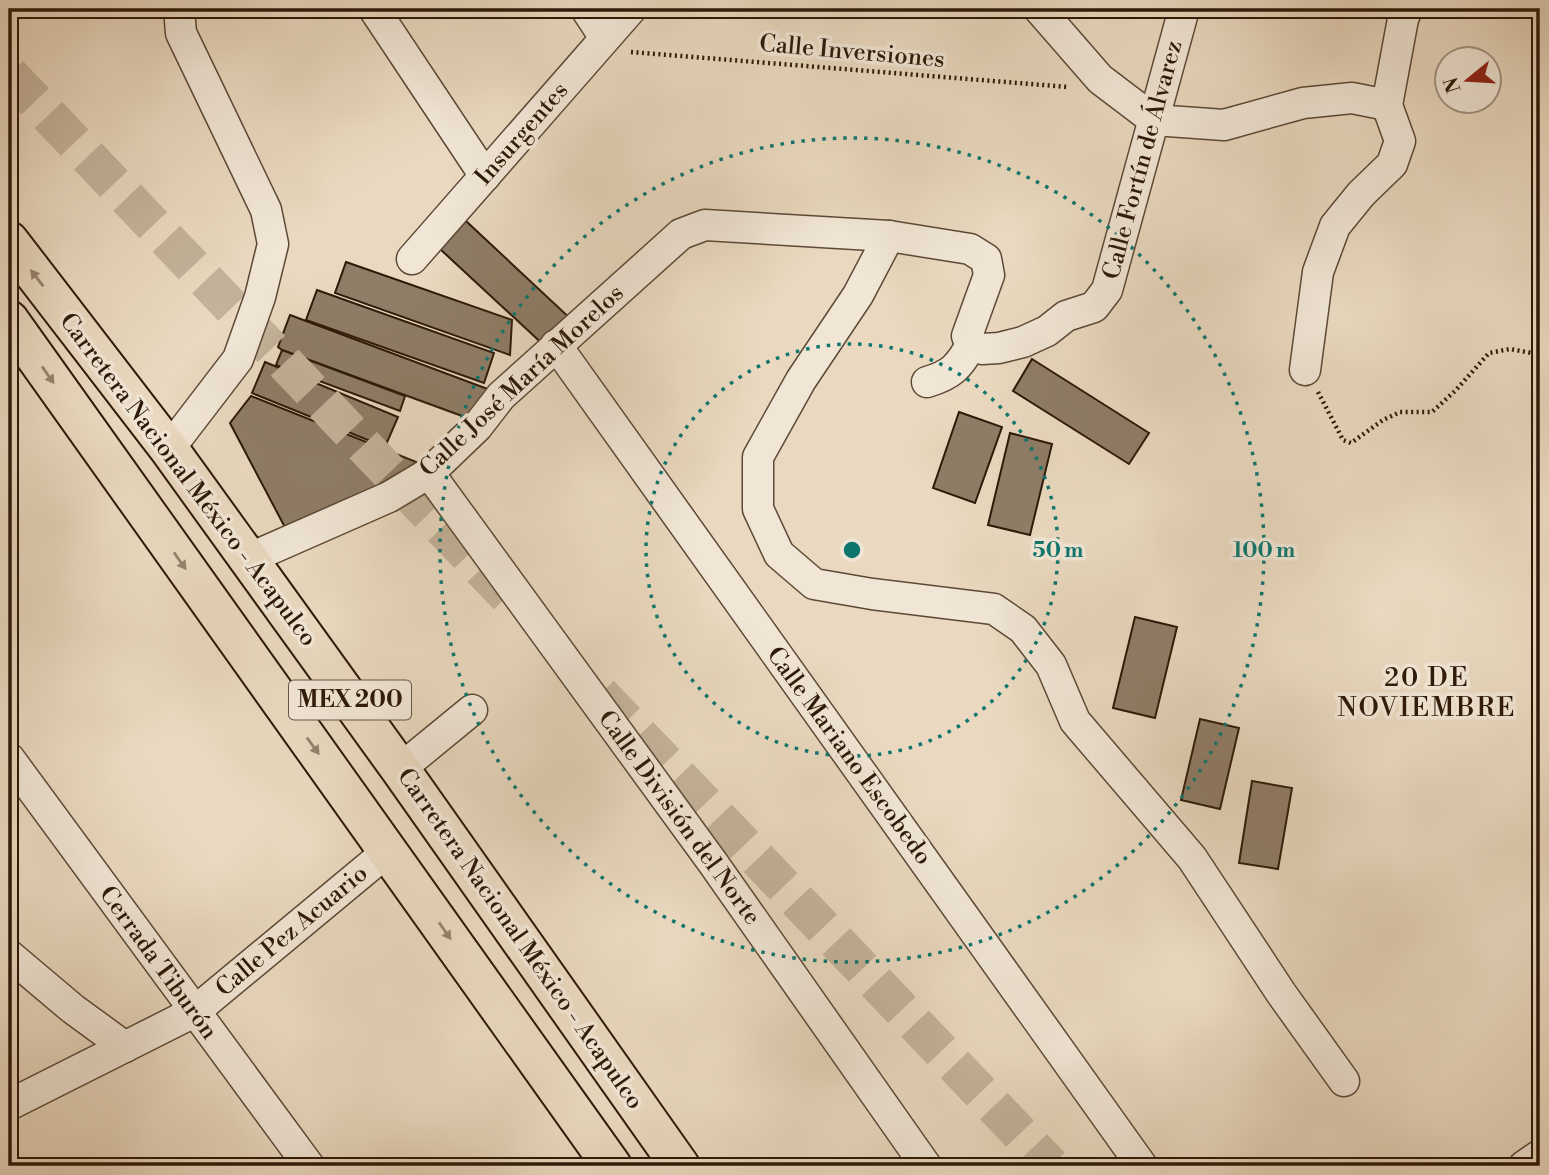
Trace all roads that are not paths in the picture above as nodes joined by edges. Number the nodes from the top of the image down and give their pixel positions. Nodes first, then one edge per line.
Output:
1 (179, 9) edge
2 (374, 9) edge
3 (586, 9) edge
4 (631, 9) edge
5 (1039, 9) edge
6 (1184, 9) edge
7 (1407, 9) edge
8 (605, 38) junction
9 (1387, 105) junction
10 (1154, 120) junction
11 (485, 176) junction
12 (889, 236) junction
13 (9, 241) edge
14 (412, 259) dead end
15 (9, 320) edge
16 (556, 345) junction
17 (971, 345) junction
18 (1305, 370) road end
19 (927, 383) dead end
20 (169, 449) junction
21 (429, 473) junction
22 (248, 559) junction
23 (472, 710) dead end
24 (9, 758) edge
25 (400, 769) junction
26 (388, 851) junction
27 (9, 955) edge
28 (194, 1012) junction
29 (125, 1047) junction
30 (1343, 1081) dead end
31 (9, 1105) edge
32 (1540, 1155) edge
33 (303, 1165) edge
34 (612, 1166) edge
35 (680, 1166) edge
36 (926, 1166) edge
37 (1142, 1166) edge
38 (1524, 1166) edge

1 - 20 street
2 - 11 street
3 - 8 street
4 - 8 street, Insurgentes
5 - 10 street
6 - 10 street, Calle Fortín de Álvarez
7 - 9 street
8 - 11 street, Insurgentes
9 - 10 street
9 - 18 street
10 - 17 street, Calle Fortín de Álvarez
11 - 14 street, Insurgentes
12 - 16 street, Calle José María Morelos
12 - 17 street, Calle José María Morelos
12 - 30 street
20 -> 13 main road, Carretera Nacional México - Acapulco / MEX 200
15 -> 26 main road, Carretera Nacional México - Acapulco / MEX 200
16 - 21 street, Calle José María Morelos
16 - 37 street, Calle Mariano Escobedo
17 - 19 street
20 - 22 main road, Carretera Nacional México - Acapulco / MEX 200
21 - 22 street, Calle José María Morelos
21 - 36 street, Calle División del Norte
22 - 25 main road, Carretera Nacional México - Acapulco / MEX 200
23 - 25 street
24 - 28 street, Cerrada Tiburón
25 - 35 main road, Carretera Nacional México - Acapulco / MEX 200
26 - 28 street, Calle Pez Acuario
26 -> 34 main road, Carretera Nacional México - Acapulco / MEX 200
27 - 29 street
28 - 29 street, Calle Pez Acuario
28 - 33 street, Cerrada Tiburón
29 - 31 street, Calle Pez Acuario
32 - 38 street

